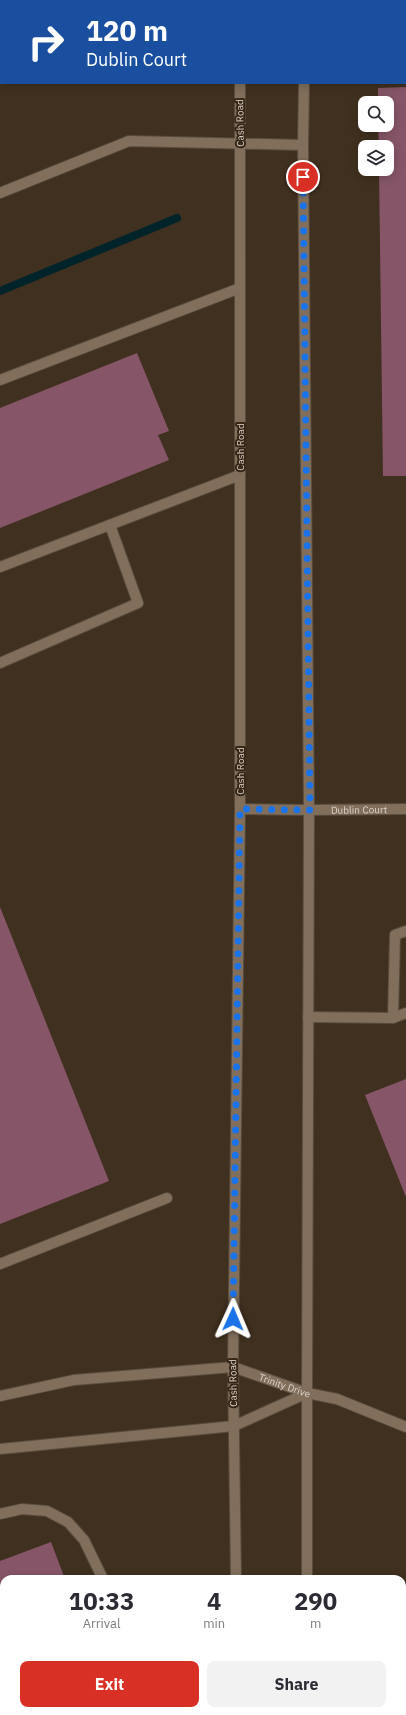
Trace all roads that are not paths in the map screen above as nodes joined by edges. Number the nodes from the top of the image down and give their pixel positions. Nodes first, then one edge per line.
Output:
1 (240, 84) edge
2 (304, 84) edge
3 (240, 144) junction
4 (303, 145) junction
5 (0, 194) edge
6 (240, 288) junction
7 (0, 380) edge
8 (240, 475) junction
9 (110, 525) junction
10 (0, 567) edge
11 (0, 663) edge
12 (240, 809) junction
13 (406, 809) edge
14 (310, 810) junction
15 (406, 931) edge
16 (406, 1013) edge
17 (308, 1017) junction
18 (393, 1018) junction
19 (167, 1198) dead end
20 (0, 1264) edge
21 (233, 1367) junction
22 (307, 1393) junction
23 (0, 1396) edge
24 (234, 1426) junction
25 (406, 1427) edge
26 (0, 1449) edge
27 (0, 1514) edge
28 (101, 1575) edge
29 (236, 1575) edge
30 (307, 1575) edge

1 - 3 street, Cash Road
2 - 4 street
3 - 4 street
3 - 5 street
3 - 6 street, Cash Road
4 - 14 street
6 - 7 street
6 - 8 street, Cash Road
8 - 9 street
8 - 12 street, Cash Road
9 - 10 street
9 - 11 street
12 - 14 street, Dublin Court
12 - 21 street, Cash Road
13 - 14 street, Dublin Court
14 - 17 street
15 - 18 street
16 - 18 street
17 - 18 street
17 - 22 street
19 - 20 street
21 - 22 street, Trinity Drive
21 - 23 street, Trinity Drive
21 - 24 street, Cash Road
22 - 24 street, Trinity Drive
22 - 25 street
22 - 30 street
24 - 26 street, Trinity Drive
24 - 29 street, Cash Road
27 - 28 street

